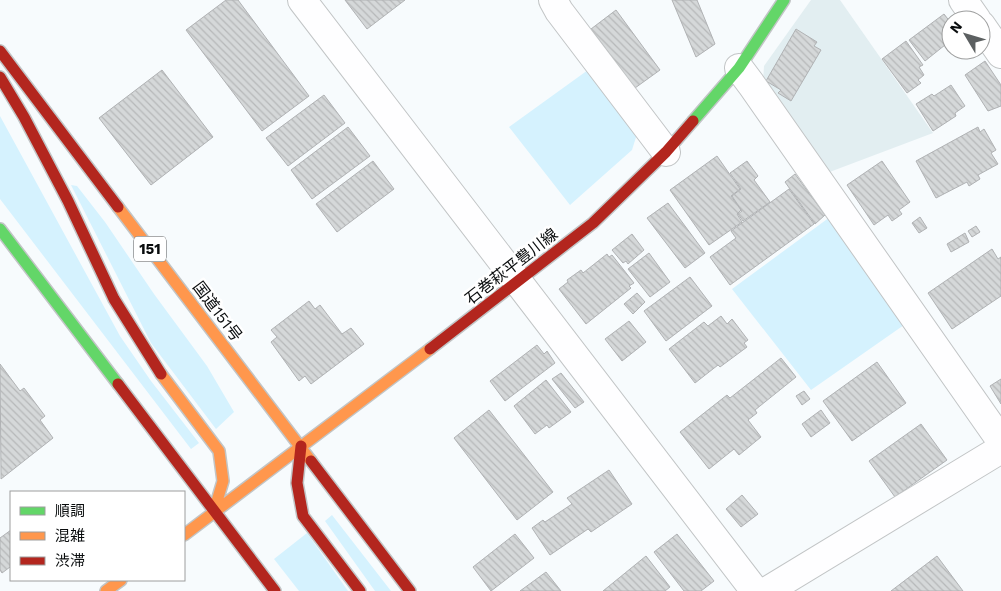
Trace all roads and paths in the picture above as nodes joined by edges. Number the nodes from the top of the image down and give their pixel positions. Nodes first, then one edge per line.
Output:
1 (302, 0) edge
2 (553, 0) edge
3 (784, 0) edge
4 (962, 0) edge
5 (972, 10) edge
6 (991, 34) edge
7 (0, 51) edge
8 (1001, 54) edge
9 (738, 68) junction
10 (0, 77) edge
11 (666, 152) junction
12 (0, 228) edge
13 (519, 281) junction
14 (1001, 441) edge
15 (301, 446) junction
16 (1001, 449) edge
17 (214, 512) junction
18 (185, 534) edge
19 (120, 581) edge
20 (106, 591) edge
21 (275, 591) edge
22 (360, 591) edge
23 (410, 591) edge
24 (755, 591) edge
25 (767, 591) edge

1 - 13 street
2 - 11 street
3 - 9 main road, 石巻萩平豊川線
4 - 5 street
6 - 8 street
7 - 15 main road, 国道151号 / 151
9 - 11 main road, 石巻萩平豊川線
9 - 14 street
10 - 17 main road
11 - 13 main road, 石巻萩平豊川線
12 - 17 main road
13 - 15 main road, 石巻萩平豊川線
13 - 24 street
15 - 17 main road, 石巻萩平豊川線
15 - 22 main road
15 - 23 main road, 国道151号 / 151
16 - 25 street
17 - 18 main road, 石巻萩平豊川線
17 - 21 main road
19 - 20 main road

